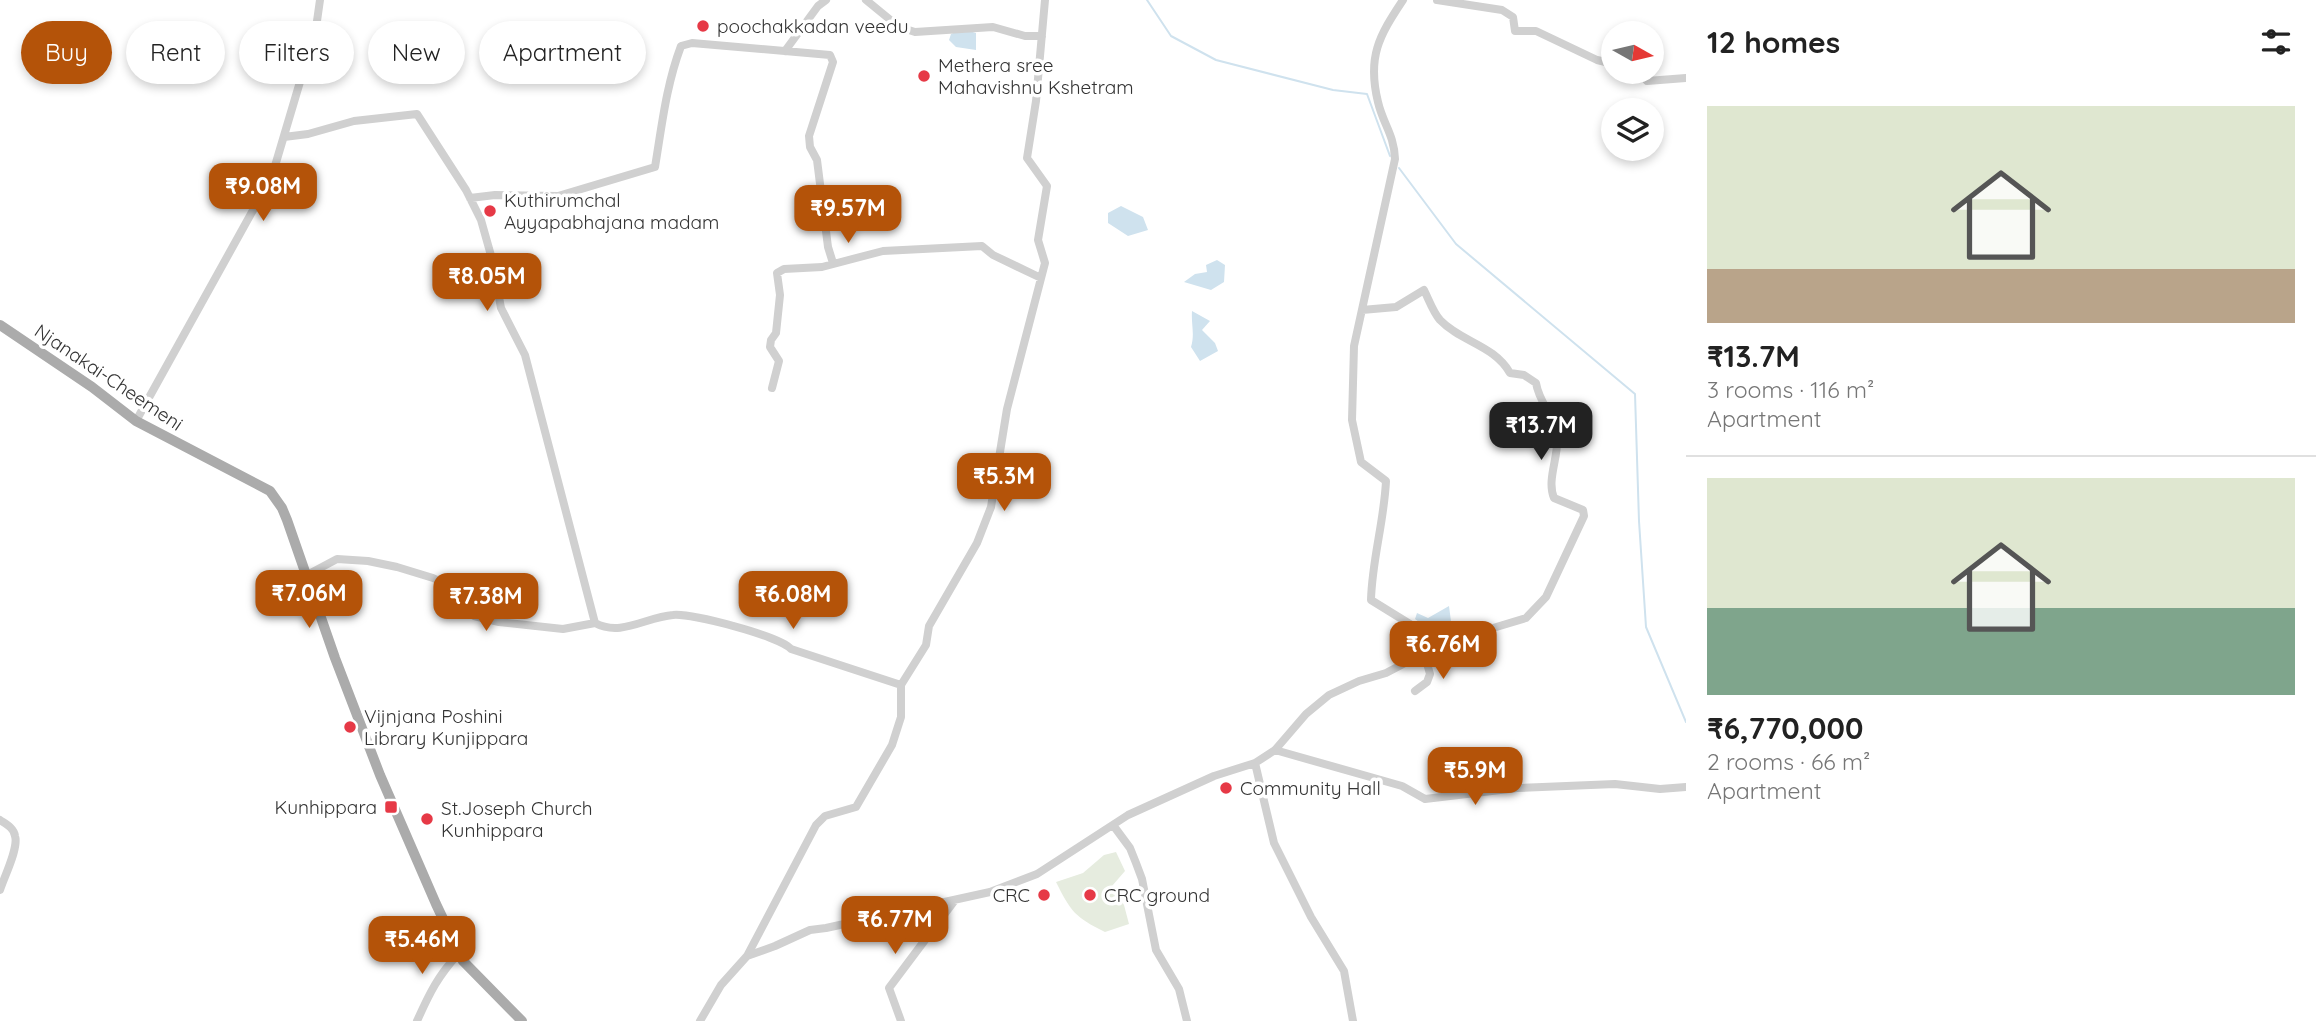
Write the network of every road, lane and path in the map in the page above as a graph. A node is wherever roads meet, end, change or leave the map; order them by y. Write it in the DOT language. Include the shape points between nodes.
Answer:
graph roads {
  1 [pos="320,0"];
  2 [pos="826,0"];
  3 [pos="866,0"];
  4 [pos="1045,0"];
  5 [pos="1403,0"];
  6 [pos="1437,0"];
  7 [pos="1042,36"];
  8 [pos="785,51"];
  9 [pos="1601,61"];
  10 [pos="1686,78"];
  11 [pos="1664,80"];
  12 [pos="284,137"];
  13 [pos="470,198"];
  14 [pos="833,263"];
  15 [pos="1041,278"];
  16 [pos="1362,310"];
  17 [pos="0,325"];
  18 [pos="772,388"];
  19 [pos="136,421"];
  20 [pos="307,575"];
  21 [pos="595,623"];
  22 [pos="1426,649"];
  23 [pos="901,685"];
  24 [pos="1415,691"];
  25 [pos="1275,750"];
  26 [pos="1255,763"];
  27 [pos="1686,787"];
  28 [pos="0,820"];
  29 [pos="1113,825"];
  30 [pos="0,890"];
  31 [pos="955,900"];
  32 [pos="459,953"];
  33 [pos="747,956"];
  34 [pos="417,1021"];
  35 [pos="522,1021"];
  36 [pos="700,1021"];
  37 [pos="901,1021"];
  38 [pos="1187,1021"];
  39 [pos="1353,1021"];
  1 -- 12 [label="street" via="316,29"];
  2 -- 8 [label="street"];
  3 -- 7 [label="street" via="899,27 915,32 993,27"];
  4 -- 7 [label="street"];
  5 -- 16 [label="street" via="1374,50 1378,103 1395,143 1395,159"];
  6 -- 9 [label="street" via="1502,10 1513,17 1516,31 1536,31"];
  7 -- 15 [label="street" via="1027,158 1048,186 1038,240 1045,263"];
  8 -- 13 [label="street" via="681,46 662,114 655,167 558,196"];
  8 -- 14 [label="street" via="830,55 833,62 808,136 817,160"];
  10 -- 11 [label="street"];
  12 -- 13 [label="street" via="354,121 417,114"];
  12 -- 19 [label="street" via="272,176"];
  13 -- 21 [label="street" via="481,220 504,317 525,355"];
  14 -- 15 [label="street" via="883,251 982,246"];
  14 -- 18 [label="street" via="783,268 777,273 780,295 770,346 779,361"];
  15 -- 23 [label="street" via="1007,409 991,507 977,542 929,626 926,645"];
  16 -- 22 [label="street" via="1354,346 1352,419 1361,462 1387,481 1371,600 1426,634"];
  16 -- 22 [label="street" via="1396,307 1424,290 1440,320 1485,347 1510,373 1536,383 1557,434 1551,490 1555,498 1583,510 1546,597 1526,618 1478,637"];
  17 -- 19 [label="main road, Njanakai-Cheemeni"];
  19 -- 20 [label="main road, Njanakai-Cheemeni" via="270,491 282,508"];
  20 -- 21 [label="street" via="337,559 368,561 454,588 474,616 563,629"];
  20 -- 32 [label="main road, Njanakai-Cheemeni" via="380,775"];
  21 -- 23 [label="street" via="615,629 674,614 758,632 791,649"];
  22 -- 24 [label="street" via="1430,674"];
  22 -- 25 [label="street" via="1386,673 1329,695"];
  23 -- 33 [label="street" via="901,717 886,759 856,807 825,816 816,825"];
  25 -- 26 [label="street"];
  25 -- 27 [label="street" via="1402,786 1425,799 1517,788"];
  26 -- 29 [label="street" via="1180,791"];
  26 -- 39 [label="street" via="1274,843 1344,971"];
  28 -- 30 [label="street" via="16,836"];
  29 -- 31 [label="street" via="1037,874"];
  29 -- 38 [label="street" via="1136,863 1156,950 1179,989"];
  31 -- 33 [label="street" via="810,930"];
  31 -- 37 [label="street" via="889,988"];
  32 -- 34 [label="street" via="435,982"];
  32 -- 35 [label="main road, Njanakai-Cheemeni"];
  33 -- 36 [label="street" via="721,985"];
}
